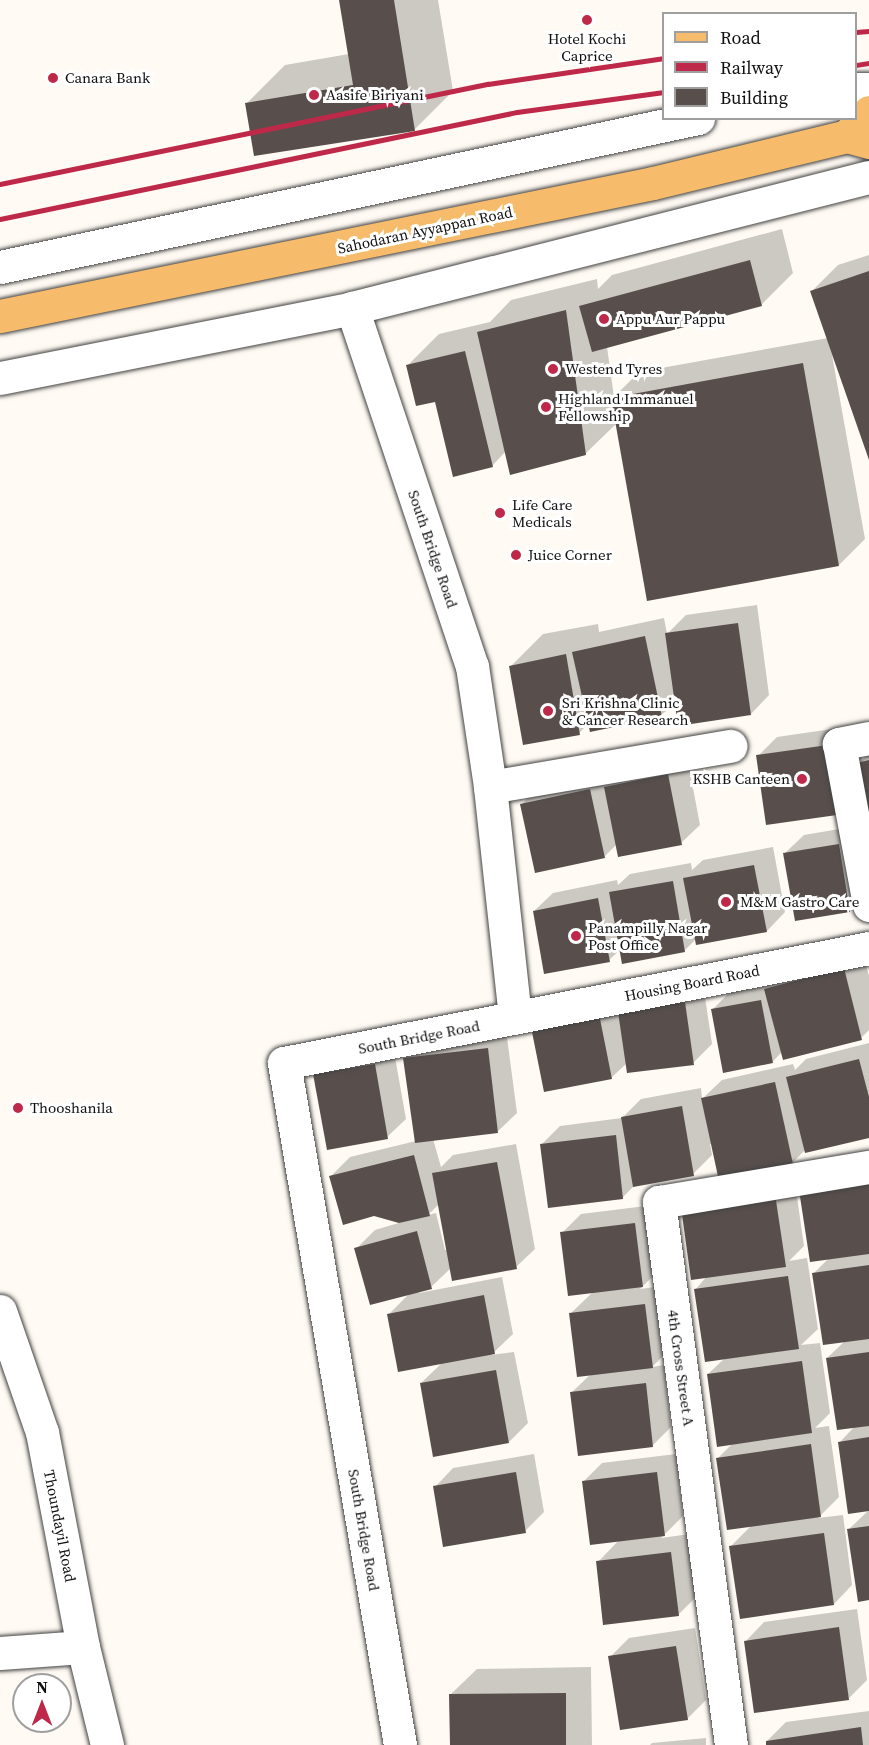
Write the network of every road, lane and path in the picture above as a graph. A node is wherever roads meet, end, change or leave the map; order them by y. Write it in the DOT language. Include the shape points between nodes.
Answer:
graph roads {
  1 [pos="869,112"];
  2 [pos="689,120"];
  3 [pos="858,139"];
  4 [pos="869,177"];
  5 [pos="0,267"];
  6 [pos="352,308"];
  7 [pos="0,316"];
  8 [pos="0,378"];
  9 [pos="869,738"];
  10 [pos="731,746"];
  11 [pos="490,788"];
  12 [pos="869,905"];
  13 [pos="869,948"];
  14 [pos="514,1018"];
  15 [pos="869,1167"];
  16 [pos="0,1311"];
  17 [pos="83,1647"];
  18 [pos="0,1653"];
  19 [pos="107,1745"];
  20 [pos="400,1745"];
  21 [pos="731,1745"];
  1 -- 3 [label="main road, Sahodaran Ayyappan Road"];
  2 -- 5 [label="street"];
  3 -- 7 [label="main road, Sahodaran Ayyappan Road"];
  4 -- 6 [label="street"];
  6 -- 8 [label="street"];
  6 -- 11 [label="street, South Bridge Road" via="472,666"];
  9 -- 12 [label="street" via="839,744"];
  10 -- 11 [label="street"];
  11 -- 14 [label="street, South Bridge Road"];
  13 -- 14 [label="street, Housing Board Road"];
  14 -- 20 [label="street, South Bridge Road" via="284,1063"];
  15 -- 21 [label="street, 4th Cross Street A" via="660,1202"];
  16 -- 17 [label="street, Thoundayil Road" via="42,1432"];
  17 -- 18 [label="street"];
  17 -- 19 [label="street, Thoundayil Road"];
}
